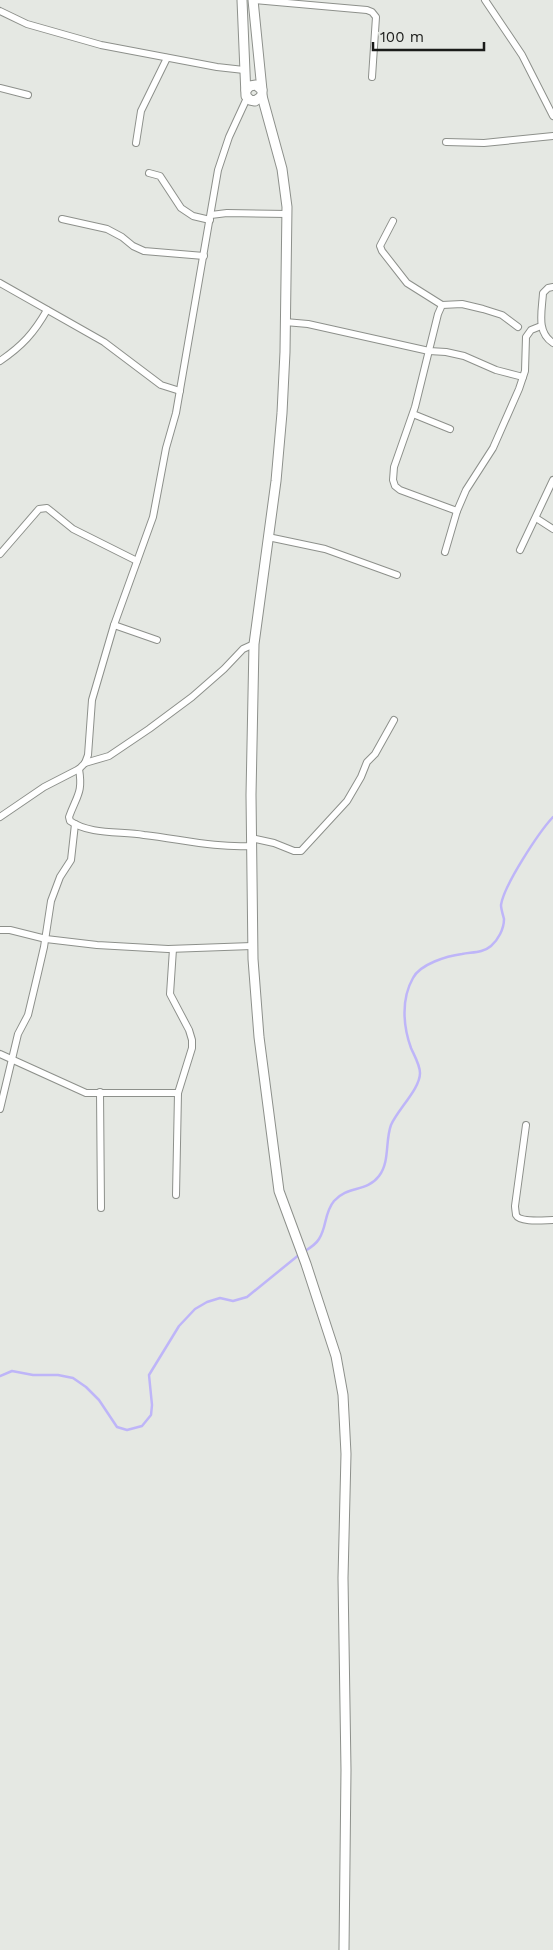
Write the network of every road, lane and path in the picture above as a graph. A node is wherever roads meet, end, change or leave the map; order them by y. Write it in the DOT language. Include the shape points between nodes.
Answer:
graph roads {
  1 [pos="242,0"];
  2 [pos="253,0"];
  3 [pos="484,0"];
  4 [pos="0,11"];
  5 [pos="167,58"];
  6 [pos="244,70"];
  7 [pos="372,77"];
  8 [pos="0,88"];
  9 [pos="262,93"];
  10 [pos="247,94"];
  11 [pos="28,95"];
  12 [pos="553,116"];
  13 [pos="553,136"];
  14 [pos="446,142"];
  15 [pos="136,143"];
  16 [pos="149,173"];
  17 [pos="287,214"];
  18 [pos="211,218"];
  19 [pos="62,220"];
  20 [pos="393,221"];
  21 [pos="204,256"];
  22 [pos="0,283"];
  23 [pos="553,287"];
  24 [pos="442,305"];
  25 [pos="47,310"];
  26 [pos="285,322"];
  27 [pos="540,326"];
  28 [pos="518,327"];
  29 [pos="553,343"];
  30 [pos="429,351"];
  31 [pos="0,361"];
  32 [pos="523,377"];
  33 [pos="180,391"];
  34 [pos="413,414"];
  35 [pos="450,429"];
  36 [pos="553,480"];
  37 [pos="457,511"];
  38 [pos="536,518"];
  39 [pos="553,529"];
  40 [pos="268,537"];
  41 [pos="520,550"];
  42 [pos="445,552"];
  43 [pos="0,554"];
  44 [pos="137,561"];
  45 [pos="397,575"];
  46 [pos="114,625"];
  47 [pos="157,640"];
  48 [pos="254,644"];
  49 [pos="394,720"];
  50 [pos="85,763"];
  51 [pos="79,769"];
  52 [pos="0,817"];
  53 [pos="74,824"];
  54 [pos="251,842"];
  55 [pos="0,930"];
  56 [pos="46,939"];
  57 [pos="252,946"];
  58 [pos="173,949"];
  59 [pos="0,1054"];
  60 [pos="12,1058"];
  61 [pos="100,1092"];
  62 [pos="178,1092"];
  63 [pos="0,1109"];
  64 [pos="526,1125"];
  65 [pos="176,1195"];
  66 [pos="101,1208"];
  67 [pos="553,1220"];
  68 [pos="344,1950"];
  1 -- 6 [label="main road"];
  2 -- 7 [label="street" via="372,12 376,18"];
  2 -- 9 [label="main road"];
  3 -- 12 [label="street" via="522,55"];
  4 -- 5 [label="street" via="27,24 100,45"];
  5 -- 6 [label="street"];
  5 -- 15 [label="street" via="141,111"];
  6 -- 10 [label="main road"];
  8 -- 11 [label="street"];
  9 -- 10 [label="main road" via="255,102"];
  9 -- 10 [label="main road" via="256,85 250,86"];
  9 -- 17 [label="main road" via="282,169"];
  10 -- 18 [label="street" via="218,170"];
  13 -- 14 [label="street" via="484,143"];
  16 -- 18 [label="street" via="160,176 181,208 193,216"];
  17 -- 18 [label="street" via="227,213"];
  17 -- 26 [label="main road"];
  18 -- 21 [label="street"];
  19 -- 21 [label="street" via="107,229 144,251"];
  20 -- 24 [label="street" via="380,246 382,251 407,283"];
  21 -- 33 [label="street"];
  22 -- 25 [label="street"];
  23 -- 27 [label="street" via="543,293"];
  24 -- 28 [label="street" via="462,304 483,309 502,315"];
  24 -- 30 [label="street"];
  25 -- 31 [label="street" via="36,330"];
  25 -- 33 [label="street" via="104,342 161,385"];
  26 -- 30 [label="street"];
  26 -- 40 [label="main road" via="282,413"];
  27 -- 29 [label="street"];
  27 -- 32 [label="street" via="526,337"];
  30 -- 32 [label="street" via="464,356"];
  30 -- 34 [label="street"];
  32 -- 37 [label="street" via="492,448"];
  33 -- 44 [label="street" via="153,517"];
  34 -- 35 [label="street"];
  34 -- 37 [label="street" via="394,467 395,486"];
  36 -- 38 [label="street"];
  37 -- 42 [label="street"];
  38 -- 39 [label="street"];
  38 -- 41 [label="street"];
  40 -- 45 [label="street" via="325,549"];
  40 -- 48 [label="main road"];
  43 -- 44 [label="street" via="39,509 47,508 73,529"];
  44 -- 46 [label="street"];
  46 -- 47 [label="street"];
  46 -- 50 [label="street" via="92,700 90,745"];
  48 -- 50 [label="street" via="243,649 199,691 149,729 109,756"];
  48 -- 54 [label="main road"];
  49 -- 54 [label="street" via="375,754 366,762 347,801 301,851 274,843"];
  50 -- 51 [label="street"];
  51 -- 52 [label="street" via="44,786"];
  51 -- 53 [label="street" via="80,793 69,817"];
  53 -- 54 [label="street" via="232,847"];
  53 -- 56 [label="street" via="71,860 51,901"];
  54 -- 57 [label="main road"];
  55 -- 56 [label="street"];
  56 -- 58 [label="street"];
  56 -- 60 [label="street" via="28,1015 18,1034"];
  57 -- 58 [label="street"];
  57 -- 68 [label="main road" via="256,1011 279,1191 336,1356 343,1395 346,1454"];
  58 -- 62 [label="street" via="170,994 192,1040"];
  59 -- 60 [label="street"];
  60 -- 61 [label="street" via="74,1089 86,1093"];
  60 -- 63 [label="street"];
  61 -- 62 [label="street"];
  61 -- 66 [label="street"];
  62 -- 65 [label="street"];
  64 -- 67 [label="street" via="516,1214 526,1220"];
}
